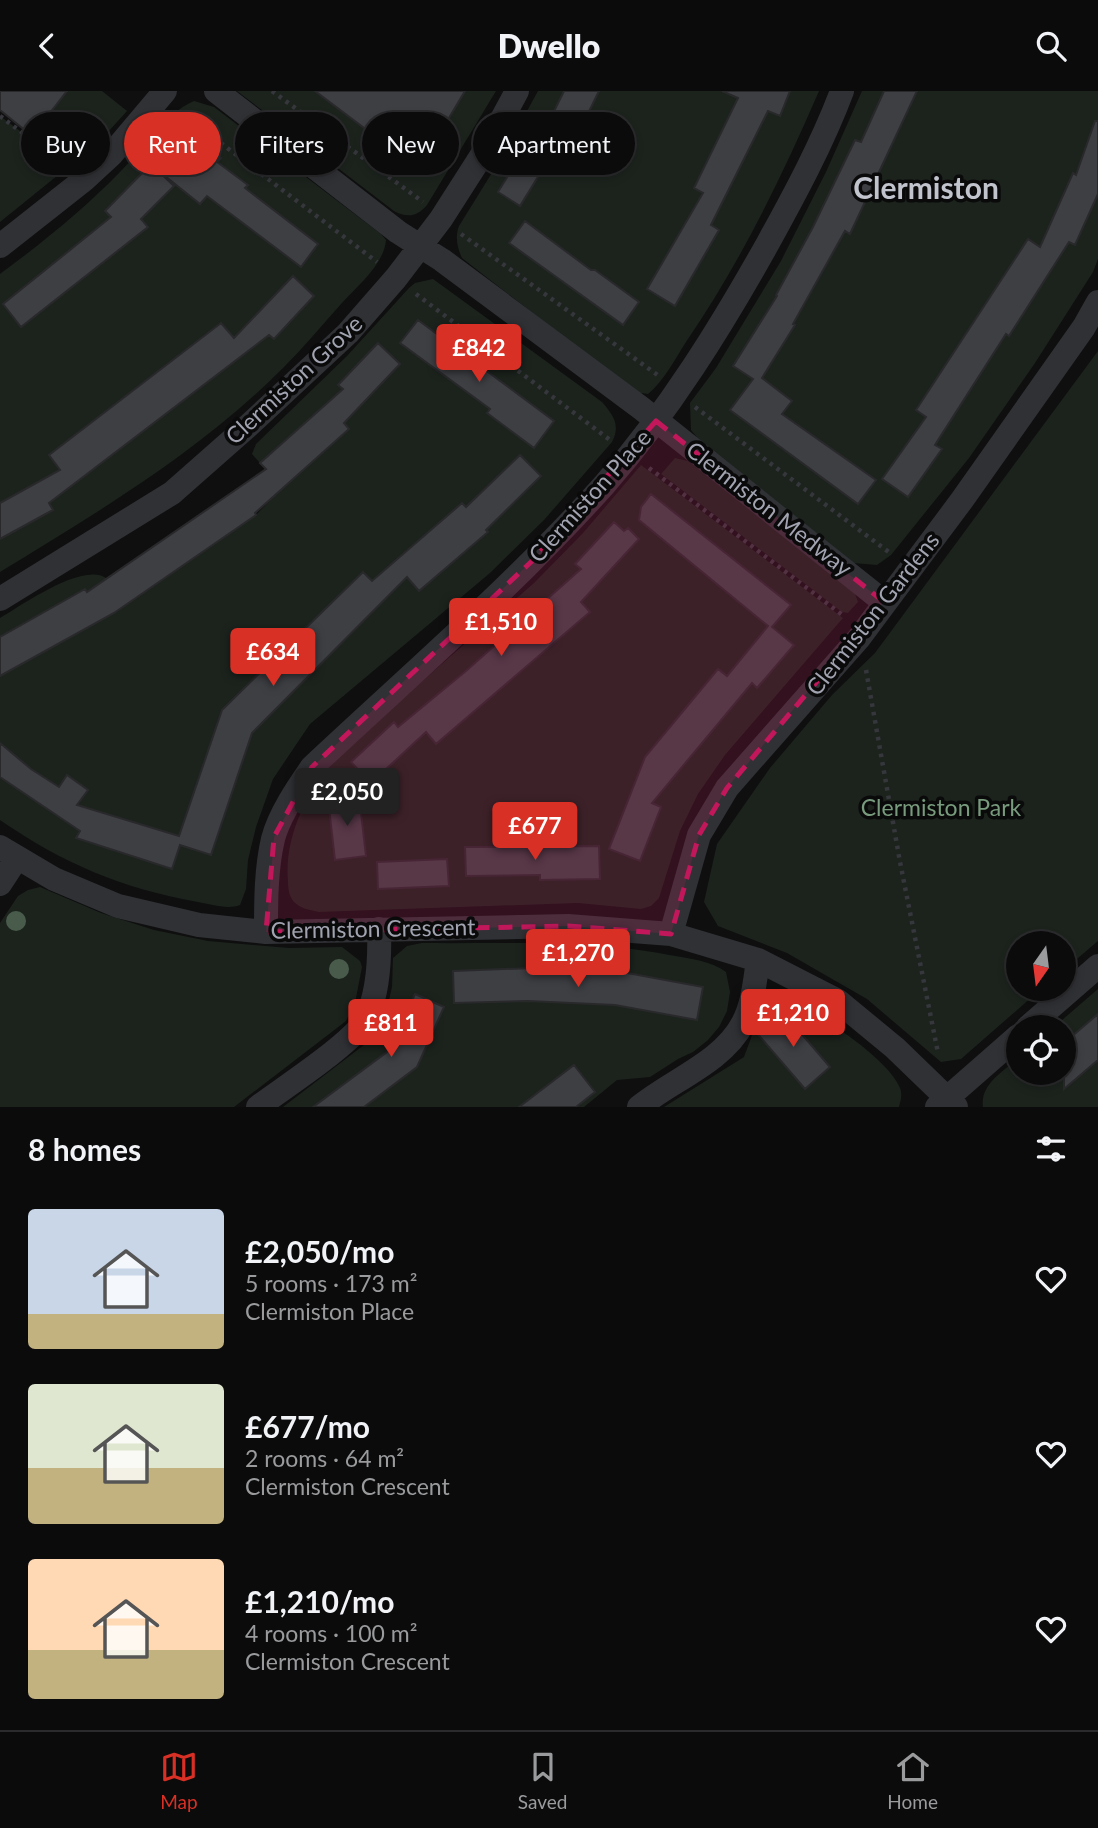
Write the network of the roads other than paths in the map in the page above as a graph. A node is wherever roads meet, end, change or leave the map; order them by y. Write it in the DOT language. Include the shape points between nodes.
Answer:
graph roads {
  1 [pos="216,91"];
  2 [pos="517,91"];
  3 [pos="842,91"];
  4 [pos="161,95"];
  5 [pos="0,246"];
  6 [pos="418,246"];
  7 [pos="1098,302"];
  8 [pos="656,421"];
  9 [pos="0,599"];
  10 [pos="884,602"];
  11 [pos="8,853"];
  12 [pos="0,884"];
  13 [pos="379,929"];
  14 [pos="265,932"];
  15 [pos="671,934"];
  16 [pos="758,960"];
  17 [pos="1098,966"];
  18 [pos="1042,1015"];
  19 [pos="1006,1047"];
  20 [pos="947,1104"];
  21 [pos="258,1107"];
  22 [pos="639,1107"];
  1 -- 6 [label="street, Clermiston Medway"];
  2 -- 6 [label="street, Clermiston Grove" via="486,147"];
  3 -- 8 [label="street, Clermiston Place" via="800,185 739,295"];
  4 -- 5 [label="street" via="111,155"];
  6 -- 8 [label="street, Clermiston Medway"];
  6 -- 9 [label="street, Clermiston Grove" via="348,333 172,493"];
  7 -- 10 [label="street, Clermiston Gardens" via="962,500"];
  8 -- 10 [label="street, Clermiston Medway"];
  8 -- 14 [label="street, Clermiston Place" via="531,562 312,767 274,837"];
  10 -- 15 [label="street, Clermiston Gardens" via="859,638 727,788 699,835"];
  11 -- 12 [label="street"];
  11 -- 14 [label="street, Clermiston Crescent" via="118,906 199,925"];
  13 -- 14 [label="street, Clermiston Crescent"];
  13 -- 15 [label="street, Clermiston Crescent" via="568,926"];
  13 -- 21 [label="street" via="378,973 366,1019 354,1035"];
  15 -- 16 [label="street, Clermiston Crescent"];
  16 -- 20 [label="street, Clermiston Crescent" via="838,1001 895,1048"];
  16 -- 22 [label="street" via="743,1023 716,1057"];
  17 -- 18 [label="street"];
  19 -- 20 [label="street"];
}
